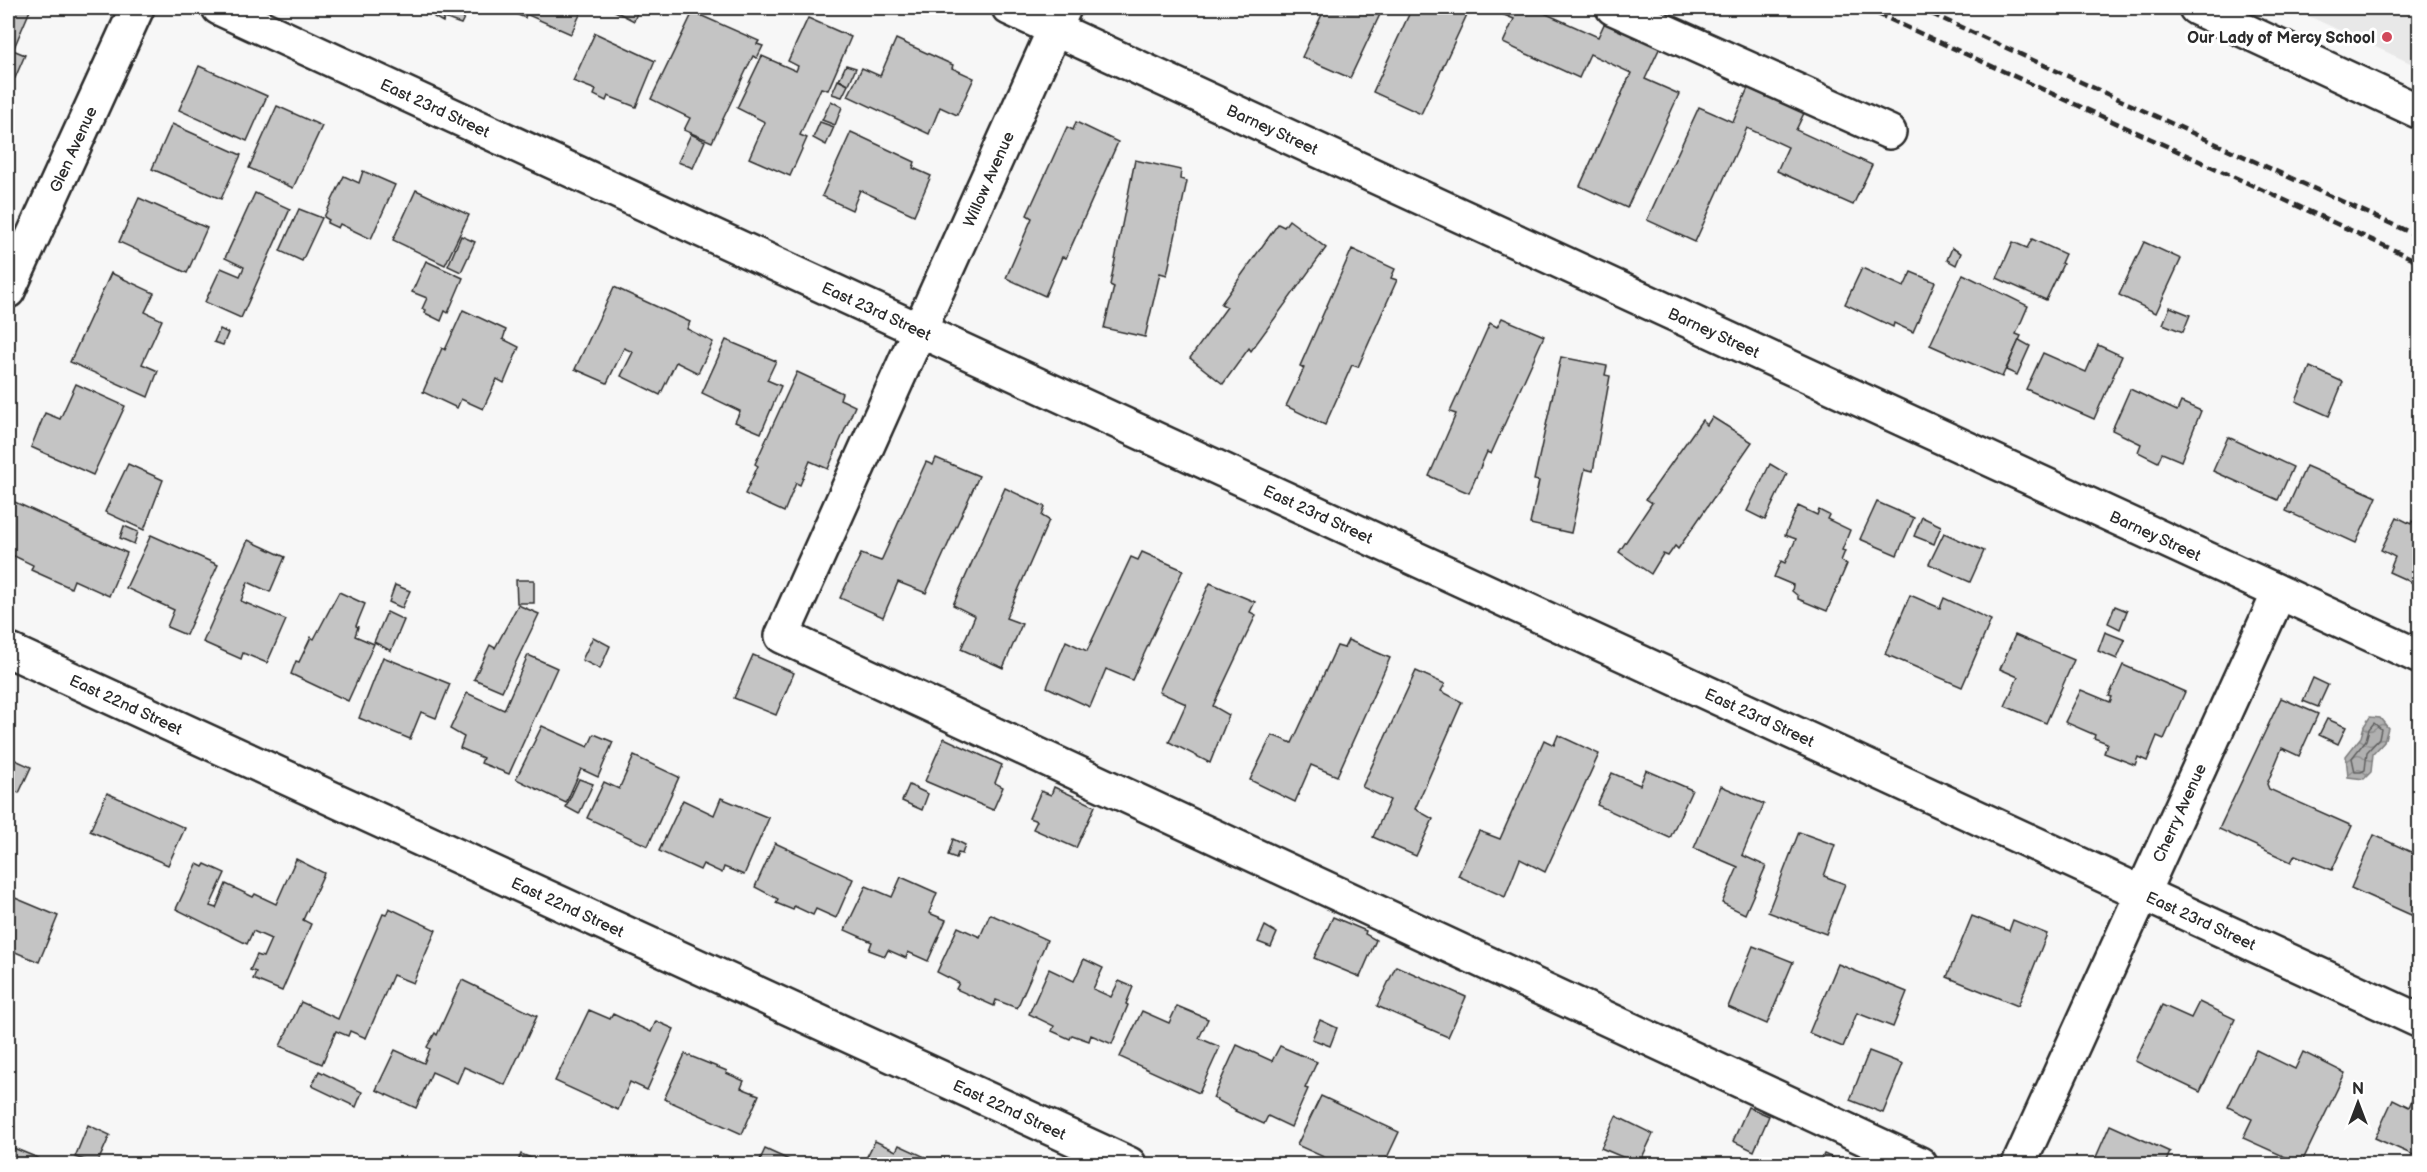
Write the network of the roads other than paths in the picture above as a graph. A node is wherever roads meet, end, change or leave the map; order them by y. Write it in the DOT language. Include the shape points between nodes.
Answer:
graph roads {
  1 [pos="137,8"];
  2 [pos="219,8"];
  3 [pos="1009,8"];
  4 [pos="1613,8"];
  5 [pos="2196,8"];
  6 [pos="1060,18"];
  7 [pos="2420,112"];
  8 [pos="1889,132"];
  9 [pos="8,288"];
  10 [pos="920,329"];
  11 [pos="2278,593"];
  12 [pos="8,650"];
  13 [pos="2420,657"];
  14 [pos="2142,894"];
  15 [pos="2420,1021"];
  16 [pos="1129,1164"];
  17 [pos="1920,1164"];
  18 [pos="2019,1164"];
  1 -- 9 [label="street, Glen Avenue"];
  2 -- 10 [label="street, East 23rd Street"];
  3 -- 6 [label="street, Barney Street"];
  4 -- 8 [label="street"];
  5 -- 7 [label="street"];
  6 -- 10 [label="street, Willow Avenue"];
  6 -- 11 [label="street, Barney Street"];
  10 -- 14 [label="street, East 23rd Street"];
  10 -- 17 [label="street, Willow Avenue" via="782,636"];
  11 -- 13 [label="street, Barney Street"];
  11 -- 14 [label="street, Cherry Avenue"];
  12 -- 16 [label="street, East 22nd Street"];
  14 -- 15 [label="street, East 23rd Street"];
  14 -- 18 [label="street, Cherry Avenue"];
}
